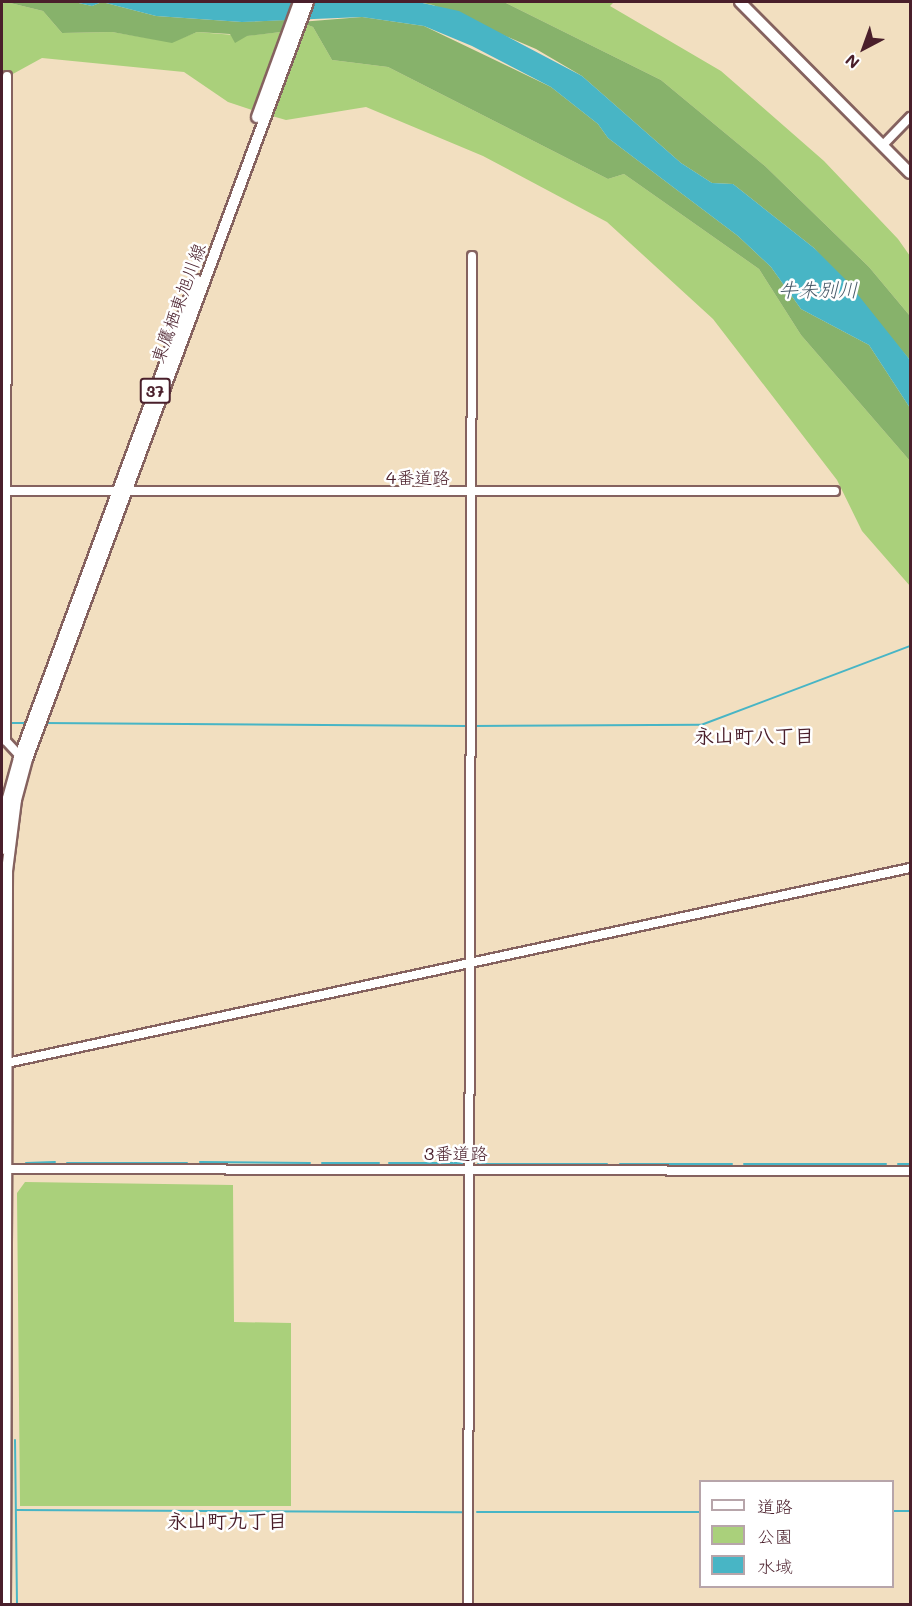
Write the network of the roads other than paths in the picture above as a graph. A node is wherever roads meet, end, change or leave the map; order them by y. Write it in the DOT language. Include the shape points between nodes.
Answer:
graph roads {
  1 [pos="299,2"];
  2 [pos="308,2"];
  3 [pos="740,2"];
  4 [pos="280,67"];
  5 [pos="7,76"];
  6 [pos="910,117"];
  7 [pos="883,145"];
  8 [pos="910,173"];
  9 [pos="472,256"];
  10 [pos="4,491"];
  11 [pos="835,491"];
  12 [pos="121,492"];
  13 [pos="472,494"];
  14 [pos="23,759"];
  15 [pos="2,849"];
  16 [pos="910,868"];
  17 [pos="469,964"];
  18 [pos="4,1064"];
  19 [pos="4,1169"];
  20 [pos="469,1170"];
  21 [pos="910,1171"];
  22 [pos="5,1605"];
  23 [pos="468,1605"];
  1 -- 4 [label="main road, 東鷹栖東旭川線 / 37"];
  2 -- 4 [label="main road, 東鷹栖東旭川線 / 37"];
  3 -- 7 [label="main road"];
  4 -- 12 [label="main road, 東鷹栖東旭川線 / 37"];
  5 -- 10 [label="street"];
  6 -- 7 [label="street"];
  7 -- 8 [label="main road"];
  9 -- 13 [label="street"];
  10 -- 12 [label="street, 4番道路"];
  10 -- 14 [label="street" via="6,741"];
  11 -- 13 [label="street, 4番道路"];
  12 -- 13 [label="street, 4番道路"];
  12 -- 14 [label="main road, 東鷹栖東旭川線 / 37"];
  13 -- 17 [label="street"];
  14 -- 15 [label="main road, 37" via="8,798"];
  14 -- 18 [label="main road, 37" via="7,871"];
  16 -- 17 [label="street"];
  17 -- 18 [label="street"];
  17 -- 20 [label="street"];
  18 -- 19 [label="main road, 37"];
  19 -- 20 [label="street, 3番道路"];
  19 -- 22 [label="main road, 37"];
  20 -- 21 [label="street, 3番道路"];
  20 -- 23 [label="street"];
}
